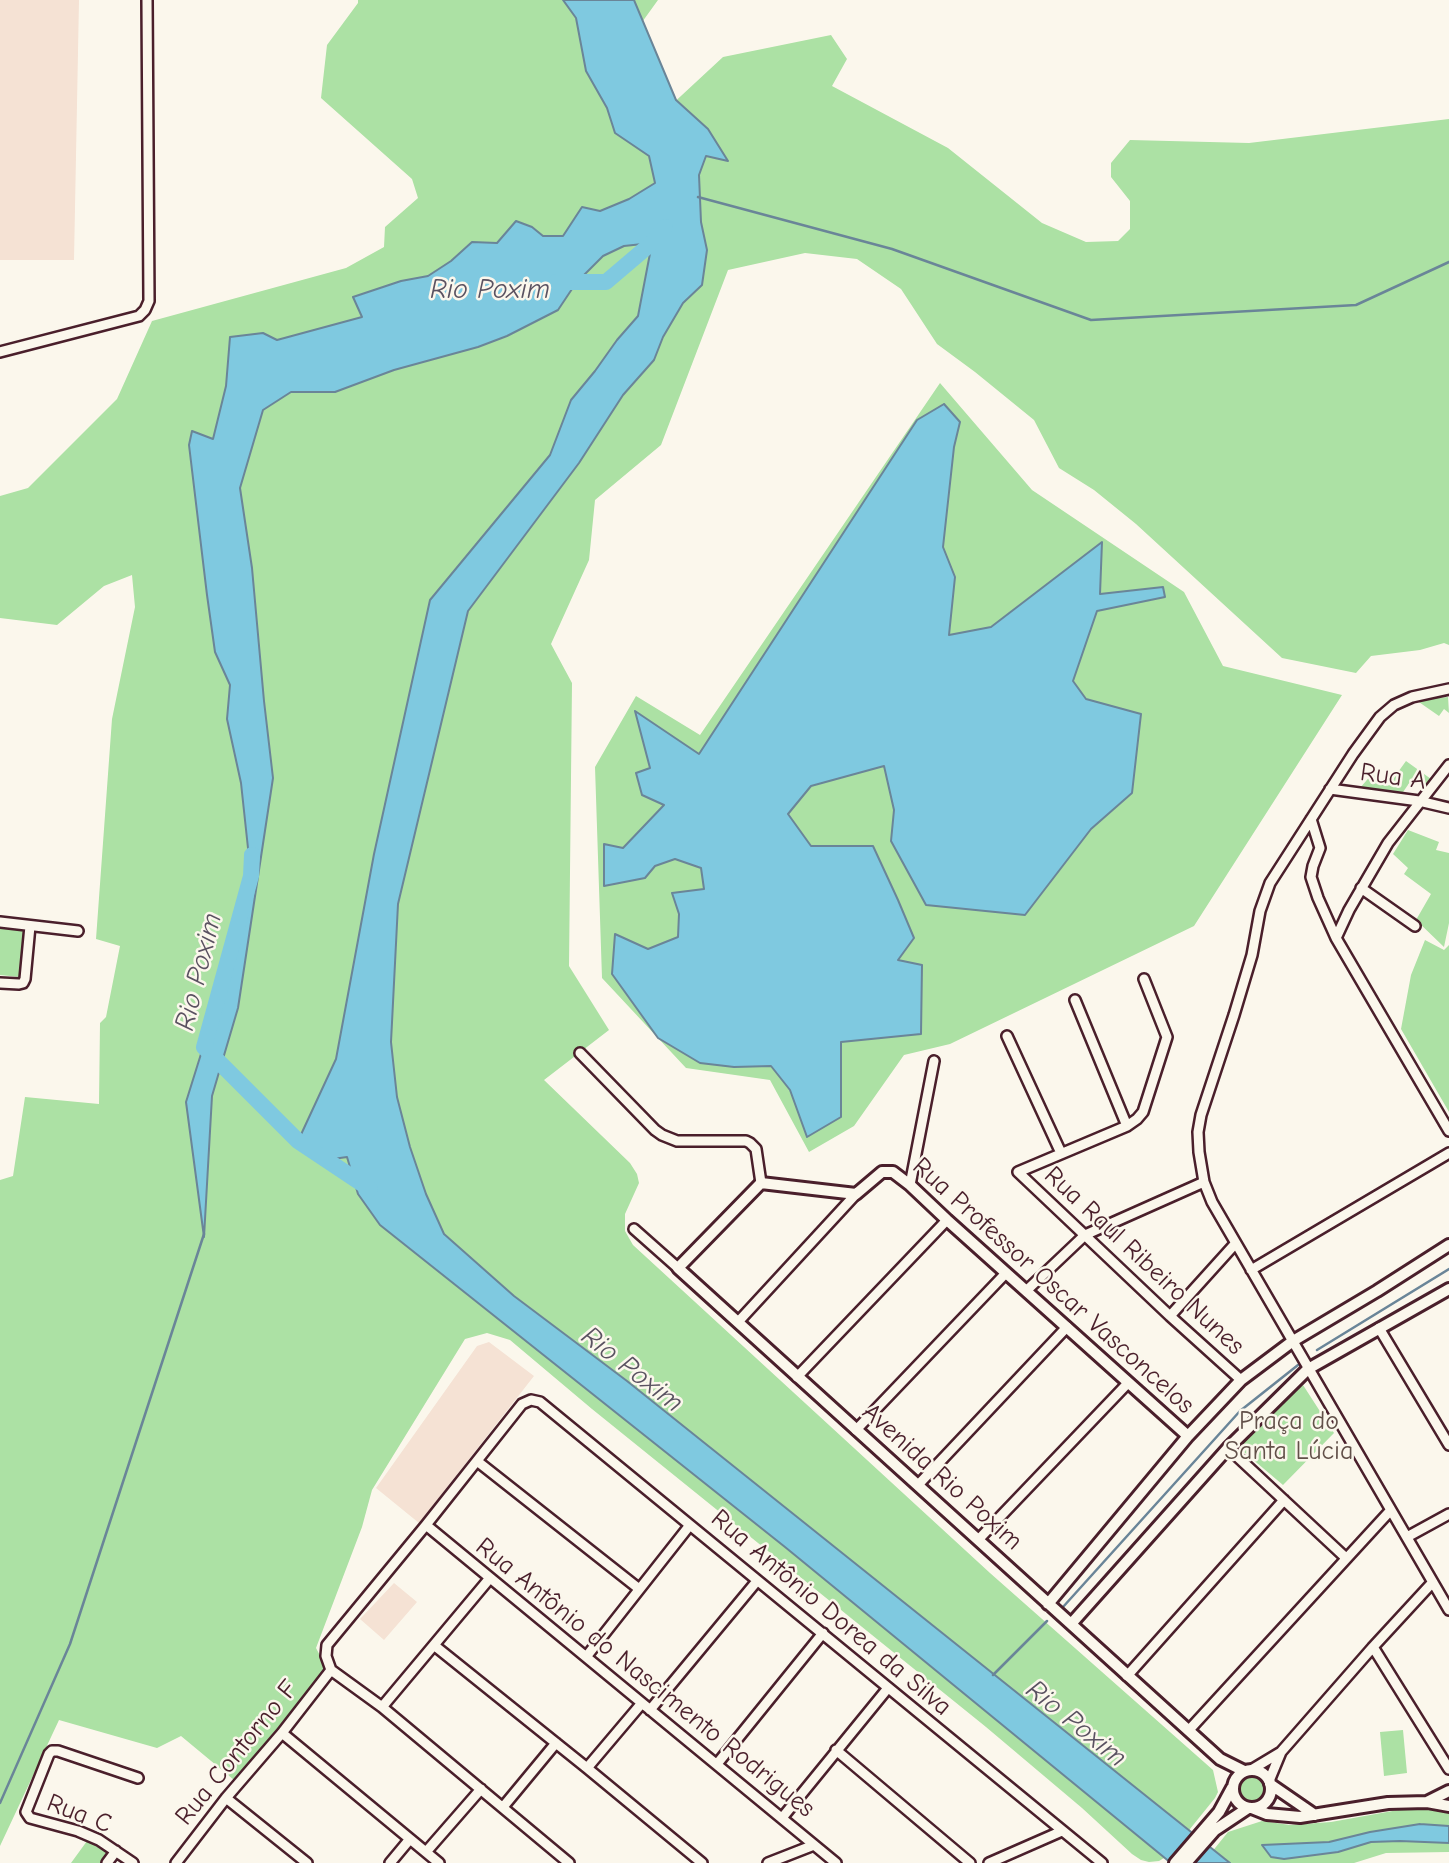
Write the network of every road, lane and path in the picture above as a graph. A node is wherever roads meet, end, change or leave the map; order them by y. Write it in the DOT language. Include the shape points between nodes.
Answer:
graph roads {
  1 [pos="147,0"];
  2 [pos="0,352"];
  3 [pos="1449,690"];
  4 [pos="1449,765"];
  5 [pos="1330,789"];
  6 [pos="1419,801"];
  7 [pos="1449,808"];
  8 [pos="1311,819"];
  9 [pos="1361,888"];
  10 [pos="0,922"];
  11 [pos="30,926"];
  12 [pos="1415,926"];
  13 [pos="78,931"];
  14 [pos="1336,938"];
  15 [pos="1144,979"];
  16 [pos="0,983"];
  17 [pos="1074,1000"];
  18 [pos="1007,1036"];
  19 [pos="580,1053"];
  20 [pos="934,1061"];
  21 [pos="1127,1126"];
  22 [pos="1449,1131"];
  23 [pos="1061,1153"];
  24 [pos="1449,1153"];
  25 [pos="1204,1181"];
  26 [pos="761,1183"];
  27 [pos="910,1185"];
  28 [pos="856,1194"];
  29 [pos="947,1220"];
  30 [pos="634,1229"];
  31 [pos="1085,1235"];
  32 [pos="1235,1244"];
  33 [pos="1449,1245"];
  34 [pos="678,1268"];
  35 [pos="1251,1270"];
  36 [pos="1006,1273"];
  37 [pos="1449,1289"];
  38 [pos="1026,1291"];
  39 [pos="1170,1316"];
  40 [pos="738,1322"];
  41 [pos="1067,1327"];
  42 [pos="1379,1328"];
  43 [pos="1293,1341"];
  44 [pos="1308,1369"];
  45 [pos="797,1377"];
  46 [pos="1241,1380"];
  47 [pos="1128,1383"];
  48 [pos="856,1430"];
  49 [pos="1188,1436"];
  50 [pos="1449,1444"];
  51 [pos="1228,1448"];
  52 [pos="477,1461"];
  53 [pos="918,1486"];
  54 [pos="1284,1500"];
  55 [pos="1390,1511"];
  56 [pos="1449,1514"];
  57 [pos="426,1525"];
  58 [pos="690,1525"];
  59 [pos="1407,1537"];
  60 [pos="978,1540"];
  61 [pos="1346,1558"];
  62 [pos="490,1578"];
  63 [pos="757,1581"];
  64 [pos="1432,1583"];
  65 [pos="638,1588"];
  66 [pos="1048,1604"];
  67 [pos="1449,1611"];
  68 [pos="1071,1624"];
  69 [pos="823,1633"];
  70 [pos="435,1646"];
  71 [pos="1373,1647"];
  72 [pos="586,1657"];
  73 [pos="331,1670"];
  74 [pos="1127,1676"];
  75 [pos="888,1688"];
  76 [pos="642,1703"];
  77 [pos="382,1707"];
  78 [pos="650,1710"];
  79 [pos="1189,1730"];
  80 [pos="282,1733"];
  81 [pos="555,1743"];
  82 [pos="836,1750"];
  83 [pos="1281,1752"];
  84 [pos="1220,1759"];
  85 [pos="716,1765"];
  86 [pos="587,1768"];
  87 [pos="1449,1769"];
  88 [pos="1248,1771"];
  89 [pos="138,1779"];
  90 [pos="1270,1782"];
  91 [pos="1233,1787"];
  92 [pos="481,1789"];
  93 [pos="1449,1791"];
  94 [pos="226,1798"];
  95 [pos="1427,1802"];
  96 [pos="1449,1806"];
  97 [pos="503,1807"];
  98 [pos="1250,1808"];
  99 [pos="1315,1815"];
  100 [pos="782,1818"];
  101 [pos="1212,1827"];
  102 [pos="1062,1831"];
  103 [pos="410,1839"];
  104 [pos="814,1844"];
  105 [pos="116,1851"];
  106 [pos="426,1852"];
  107 [pos="107,1863"];
  108 [pos="133,1863"];
  109 [pos="176,1863"];
  110 [pos="307,1863"];
  111 [pos="390,1863"];
  112 [pos="439,1863"];
  113 [pos="569,1863"];
  114 [pos="702,1863"];
  115 [pos="768,1863"];
  116 [pos="836,1863"];
  117 [pos="970,1863"];
  118 [pos="989,1863"];
  119 [pos="1102,1863"];
  120 [pos="1175,1863"];
  121 [pos="1186,1863"];
  1 -- 2 [label="street" via="149,301 139,316"];
  3 -- 5 [label="street" via="1394,705 1380,717"];
  4 -- 6 [label="street"];
  5 -- 6 [label="street, Rua A"];
  5 -- 8 [label="street"];
  6 -- 7 [label="street, Rua A"];
  6 -- 9 [label="street"];
  8 -- 14 [label="street" via="1320,848 1311,877"];
  8 -- 25 [label="street" via="1270,883 1260,911 1252,955 1201,1115 1198,1132"];
  9 -- 12 [label="street"];
  9 -- 14 [label="street"];
  10 -- 11 [label="street"];
  11 -- 13 [label="street"];
  11 -- 16 [label="street" via="23,983"];
  14 -- 22 [label="street"];
  15 -- 21 [label="street" via="1167,1037 1147,1102"];
  17 -- 21 [label="street"];
  18 -- 23 [label="street"];
  19 -- 26 [label="street" via="662,1135 677,1141 750,1143 756,1149"];
  20 -- 27 [label="street"];
  21 -- 23 [label="street"];
  23 -- 31 [label="street, Rua Raul Ribeiro Nunes" via="1018,1172"];
  24 -- 35 [label="street"];
  25 -- 31 [label="street"];
  25 -- 32 [label="street"];
  26 -- 28 [label="street"];
  26 -- 34 [label="street"];
  27 -- 28 [label="street, Rua Professor Oscar Vasconcelos" via="887,1171"];
  27 -- 29 [label="street, Rua Professor Oscar Vasconcelos"];
  28 -- 40 [label="street"];
  29 -- 36 [label="street, Rua Professor Oscar Vasconcelos"];
  29 -- 45 [label="street"];
  30 -- 34 [label="street, Avenida Rio Poxim"];
  31 -- 38 [label="street"];
  31 -- 39 [label="street, Rua Raul Ribeiro Nunes"];
  32 -- 35 [label="street"];
  32 -- 39 [label="street"];
  33 -- 43 [label="street"];
  34 -- 40 [label="street, Avenida Rio Poxim"];
  35 -- 43 [label="street"];
  36 -- 38 [label="street, Rua Professor Oscar Vasconcelos"];
  36 -- 48 [label="street"];
  37 -- 42 [label="street"];
  38 -- 41 [label="street, Rua Professor Oscar Vasconcelos"];
  39 -- 46 [label="street, Rua Raul Ribeiro Nunes"];
  40 -- 45 [label="street, Avenida Rio Poxim"];
  41 -- 47 [label="street, Rua Professor Oscar Vasconcelos"];
  41 -- 53 [label="street"];
  42 -- 44 [label="street"];
  42 -- 50 [label="street"];
  43 -- 44 [label="street"];
  43 -- 46 [label="street"];
  44 -- 51 [label="street"];
  44 -- 55 [label="street"];
  45 -- 48 [label="street, Avenida Rio Poxim"];
  46 -- 49 [label="street"];
  47 -- 49 [label="street, Rua Professor Oscar Vasconcelos"];
  47 -- 60 [label="street"];
  48 -- 53 [label="street, Avenida Rio Poxim"];
  49 -- 66 [label="street"];
  51 -- 54 [label="street"];
  51 -- 68 [label="street"];
  52 -- 57 [label="street"];
  52 -- 58 [label="street, Rua Antônio Dorea da Silva" via="522,1404 540,1402"];
  52 -- 65 [label="street"];
  53 -- 60 [label="street, Avenida Rio Poxim"];
  54 -- 61 [label="street"];
  54 -- 74 [label="street"];
  55 -- 59 [label="street"];
  55 -- 61 [label="street"];
  56 -- 59 [label="street"];
  57 -- 62 [label="street, Rua Antônio do Nascimento Rodrigues"];
  57 -- 73 [label="street" via="327,1645"];
  58 -- 63 [label="street, Rua Antônio Dorea da Silva"];
  58 -- 65 [label="street"];
  59 -- 64 [label="street"];
  60 -- 66 [label="street, Avenida Rio Poxim"];
  61 -- 79 [label="street"];
  62 -- 70 [label="street"];
  62 -- 72 [label="street, Rua Antônio do Nascimento Rodrigues"];
  63 -- 69 [label="street, Rua Antônio Dorea da Silva"];
  63 -- 78 [label="street"];
  64 -- 67 [label="street"];
  64 -- 71 [label="street"];
  65 -- 72 [label="street"];
  66 -- 68 [label="street, Avenida Rio Poxim"];
  68 -- 74 [label="street, Avenida Rio Poxim"];
  69 -- 75 [label="street, Rua Antônio Dorea da Silva"];
  69 -- 85 [label="street"];
  70 -- 77 [label="street"];
  70 -- 81 [label="street"];
  71 -- 83 [label="street"];
  71 -- 87 [label="street"];
  72 -- 76 [label="street, Rua Antônio do Nascimento Rodrigues"];
  73 -- 77 [label="street"];
  73 -- 80 [label="street, Rua Contorno F"];
  74 -- 79 [label="street, Avenida Rio Poxim"];
  75 -- 82 [label="street"];
  75 -- 102 [label="street, Rua Antônio Dorea da Silva"];
  76 -- 78 [label="street, Rua Antônio do Nascimento Rodrigues"];
  76 -- 86 [label="street"];
  77 -- 92 [label="street"];
  78 -- 85 [label="street, Rua Antônio do Nascimento Rodrigues"];
  79 -- 84 [label="street, Avenida Rio Poxim"];
  80 -- 94 [label="street, Rua Contorno F"];
  80 -- 103 [label="street"];
  81 -- 86 [label="street"];
  81 -- 97 [label="street"];
  82 -- 100 [label="street"];
  82 -- 117 [label="street"];
  83 -- 88 [label="street"];
  83 -- 90 [label="street"];
  84 -- 88 [label="street, Avenida Rio Poxim"];
  84 -- 91 [label="street, Avenida Rio Poxim"];
  85 -- 100 [label="street, Rua Antônio do Nascimento Rodrigues"];
  86 -- 114 [label="street"];
  88 -- 90 [label="street" via="1262,1773"];
  88 -- 91 [label="street" via="1239,1775"];
  89 -- 105 [label="street, Rua C" via="52,1751 27,1809 30,1818 89,1835"];
  90 -- 98 [label="street" via="1267,1800"];
  90 -- 99 [label="street"];
  91 -- 98 [label="street" via="1235,1799"];
  91 -- 101 [label="street"];
  92 -- 97 [label="street"];
  92 -- 106 [label="street"];
  93 -- 95 [label="street"];
  94 -- 109 [label="street, Rua Contorno F"];
  94 -- 110 [label="street"];
  95 -- 96 [label="street"];
  95 -- 99 [label="street"];
  97 -- 113 [label="street"];
  98 -- 99 [label="street" via="1284,1817"];
  98 -- 101 [label="street"];
  100 -- 104 [label="street, Rua Antônio do Nascimento Rodrigues"];
  101 -- 120 [label="street"];
  101 -- 121 [label="street"];
  102 -- 118 [label="street"];
  102 -- 119 [label="street, Rua Antônio Dorea da Silva"];
  103 -- 106 [label="street"];
  103 -- 111 [label="street"];
  104 -- 115 [label="street"];
  104 -- 116 [label="street, Rua Antônio do Nascimento Rodrigues"];
  105 -- 107 [label="street"];
  105 -- 108 [label="street, Rua C"];
  106 -- 112 [label="street"];
}
